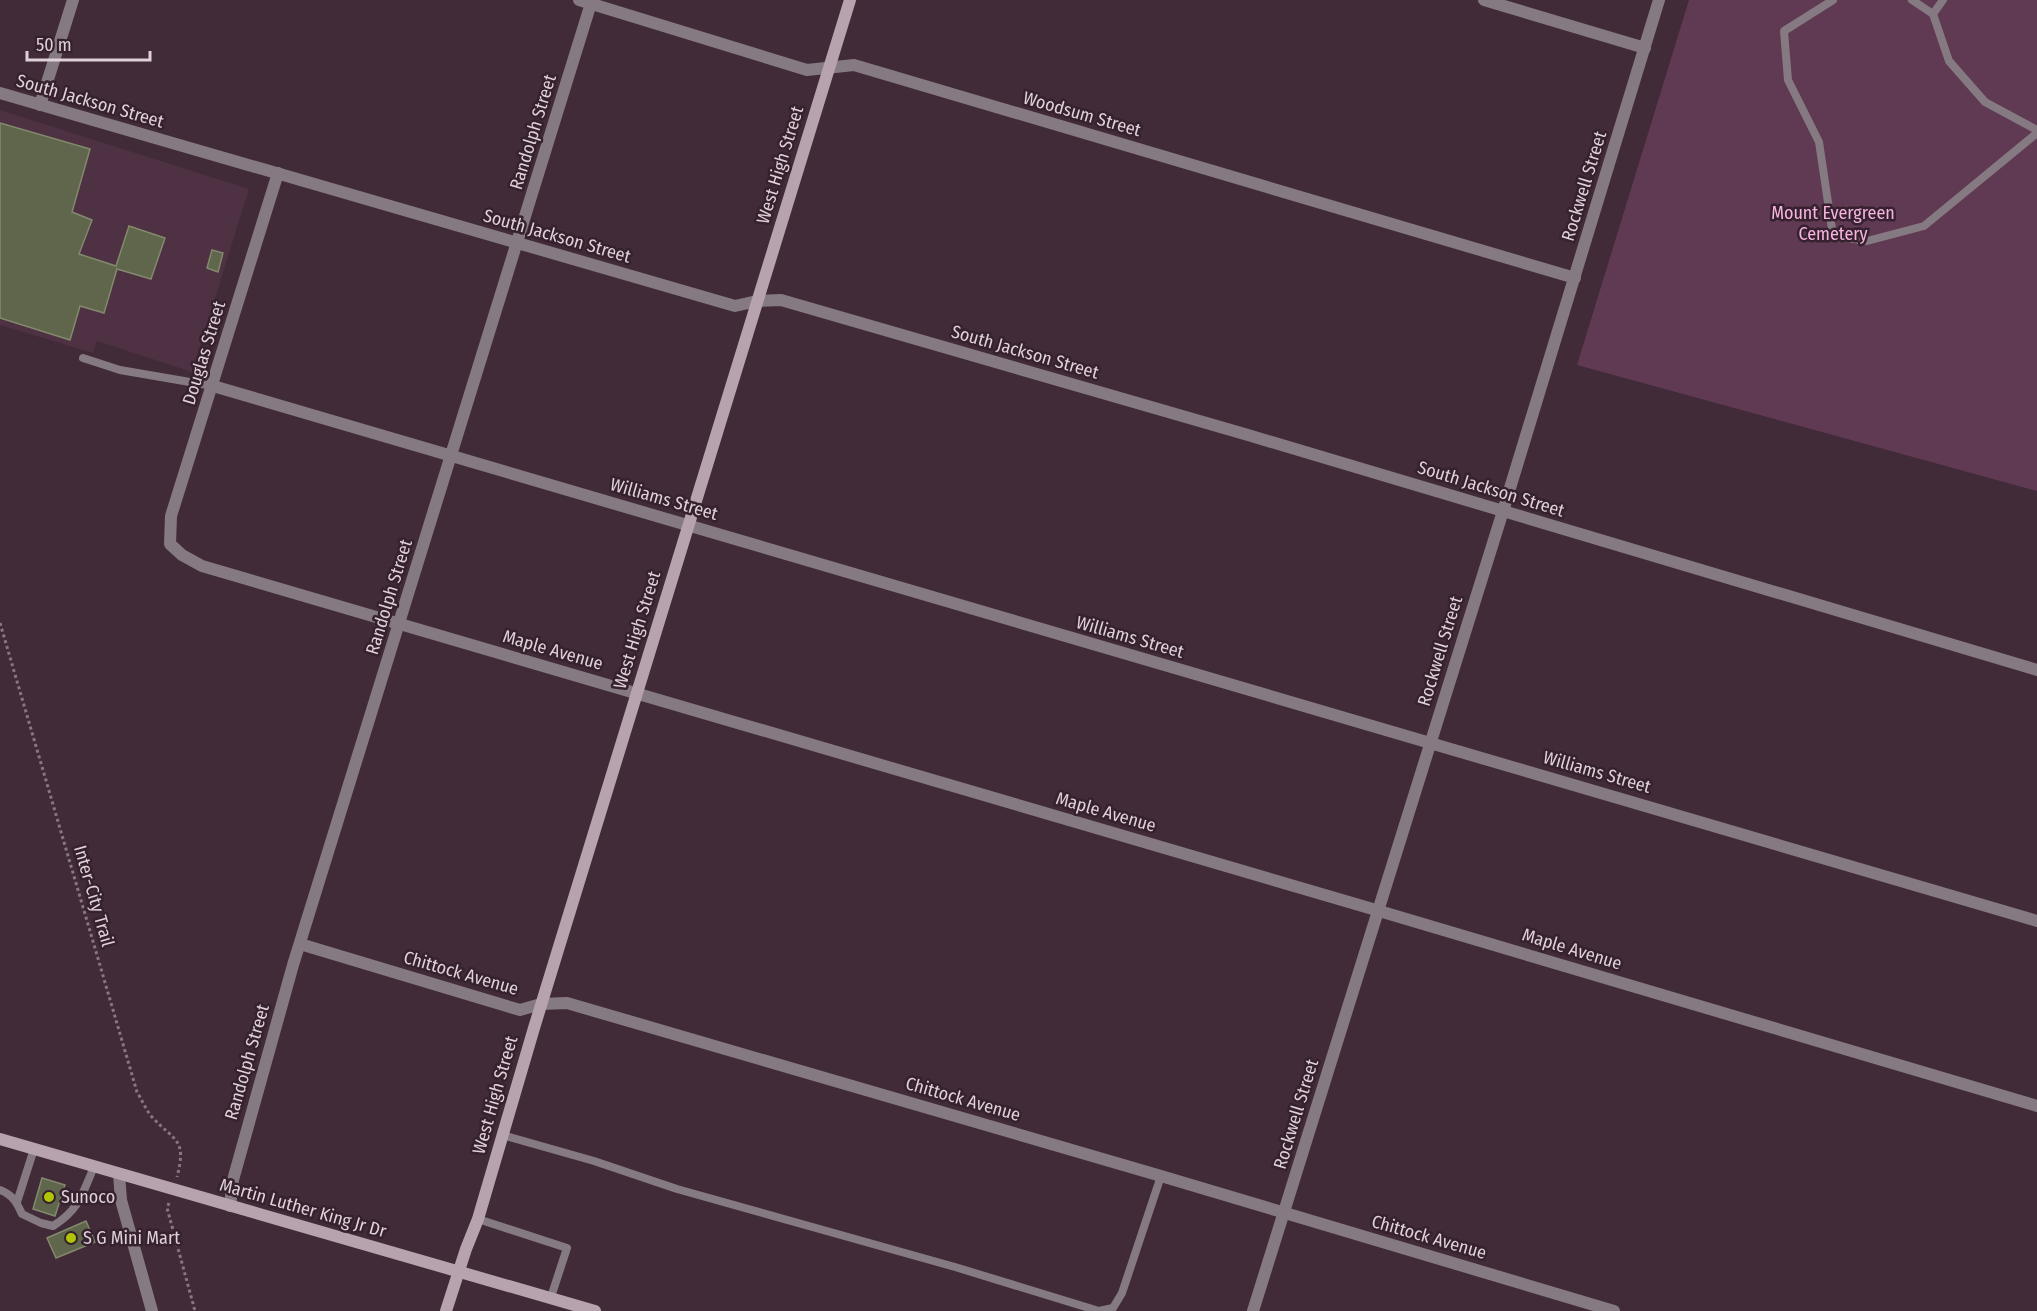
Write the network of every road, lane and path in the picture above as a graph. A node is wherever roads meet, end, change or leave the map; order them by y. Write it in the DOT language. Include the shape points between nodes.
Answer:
graph roads {
  1 [pos="73,0"];
  2 [pos="850,0"];
  3 [pos="1484,0"];
  4 [pos="1659,0"];
  5 [pos="1833,0"];
  6 [pos="1912,0"];
  7 [pos="1942,0"];
  8 [pos="587,1"];
  9 [pos="1934,14"];
  10 [pos="1645,48"];
  11 [pos="828,69"];
  12 [pos="0,93"];
  13 [pos="40,105"];
  14 [pos="2037,131"];
  15 [pos="278,173"];
  16 [pos="517,244"];
  17 [pos="1575,278"];
  18 [pos="757,301"];
  19 [pos="83,358"];
  20 [pos="213,386"];
  21 [pos="450,454"];
  22 [pos="1503,511"];
  23 [pos="689,525"];
  24 [pos="170,544"];
  25 [pos="0,623"];
  26 [pos="399,625"];
  27 [pos="2037,670"];
  28 [pos="637,693"];
  29 [pos="1431,742"];
  30 [pos="1378,911"];
  31 [pos="2037,921"];
  32 [pos="300,945"];
  33 [pos="541,1004"];
  34 [pos="2037,1106"];
  35 [pos="502,1135"];
  36 [pos="0,1139"];
  37 [pos="34,1149"];
  38 [pos="180,1165"];
  39 [pos="94,1167"];
  40 [pos="119,1174"];
  41 [pos="1161,1176"];
  42 [pos="0,1190"];
  43 [pos="17,1202"];
  44 [pos="230,1206"];
  45 [pos="167,1208"];
  46 [pos="1284,1213"];
  47 [pos="478,1219"];
  48 [pos="459,1271"];
  49 [pos="551,1297"];
  50 [pos="581,1309"];
  51 [pos="152,1311"];
  52 [pos="195,1311"];
  53 [pos="446,1311"];
  54 [pos="596,1311"];
  55 [pos="1253,1311"];
  56 [pos="1614,1311"];
  1 -- 13 [label="street"];
  2 -- 11 [label="street, West High Street"];
  3 -- 10 [label="street"];
  4 -- 10 [label="street, Rockwell Street"];
  5 -- 14 [label="lane" via="1784,31 1788,80 1819,142 1833,236 1867,241 1924,226"];
  6 -- 9 [label="lane"];
  7 -- 9 [label="lane"];
  8 -- 11 [label="street, Woodsum Street" via="807,70"];
  8 -- 16 [label="street, Randolph Street"];
  9 -- 14 [label="lane" via="1950,61 1985,102"];
  10 -- 17 [label="street, Rockwell Street"];
  11 -- 17 [label="street, Woodsum Street" via="854,65"];
  11 -- 18 [label="street, West High Street"];
  12 -- 13 [label="street, South Jackson Street"];
  13 -- 15 [label="street, South Jackson Street"];
  15 -- 16 [label="street, South Jackson Street"];
  15 -- 20 [label="street, Douglas Street"];
  16 -- 18 [label="street, South Jackson Street" via="735,306"];
  16 -- 21 [label="street, Randolph Street"];
  17 -- 22 [label="street, Rockwell Street"];
  18 -- 22 [label="street, South Jackson Street" via="793,303"];
  18 -- 23 [label="street, West High Street"];
  19 -- 20 [label="lane" via="120,370"];
  20 -- 21 [label="street, Williams Street"];
  20 -- 24 [label="street, Douglas Street" via="171,516"];
  21 -- 23 [label="street, Williams Street"];
  21 -- 26 [label="street, Randolph Street"];
  22 -- 27 [label="street, South Jackson Street"];
  22 -- 29 [label="street, Rockwell Street"];
  23 -- 28 [label="street, West High Street"];
  23 -- 29 [label="street, Williams Street"];
  24 -- 26 [label="street, Maple Avenue" via="201,566"];
  25 -- 38 [label="path, Inter-City Trail" via="137,1092 152,1116 181,1147"];
  26 -- 28 [label="street, Maple Avenue"];
  26 -- 32 [label="street, Randolph Street"];
  28 -- 30 [label="street, Maple Avenue"];
  28 -- 33 [label="street, West High Street"];
  29 -- 30 [label="street, Rockwell Street"];
  29 -- 31 [label="street, Williams Street"];
  30 -- 34 [label="street, Maple Avenue"];
  30 -- 46 [label="street, Rockwell Street"];
  32 -- 33 [label="street, Chittock Avenue" via="520,1010"];
  32 -- 44 [label="street, Randolph Street" via="233,1180"];
  33 -- 35 [label="street, West High Street"];
  33 -- 41 [label="street, Chittock Avenue" via="567,1003"];
  35 -- 41 [label="lane" via="1099,1311 1113,1308 1122,1293"];
  35 -- 47 [label="street, West High Street"];
  36 -- 37 [label="street, Martin Luther King Jr Dr"];
  37 -- 39 [label="street, Martin Luther King Jr Dr"];
  37 -- 43 [label="lane"];
  39 -- 40 [label="street, Martin Luther King Jr Dr"];
  39 -- 43 [label="lane" via="76,1207 53,1226 22,1214"];
  40 -- 44 [label="street, Martin Luther King Jr Dr"];
  40 -- 51 [label="street" via="121,1200"];
  41 -- 46 [label="street, Chittock Avenue"];
  42 -- 43 [label="lane"];
  44 -- 48 [label="street, Martin Luther King Jr Dr"];
  45 -- 52 [label="path"];
  46 -- 55 [label="street, Rockwell Street"];
  46 -- 56 [label="street, Chittock Avenue"];
  47 -- 48 [label="street, West High Street"];
  47 -- 49 [label="lane" via="567,1248"];
  48 -- 49 [label="street, Martin Luther King Jr Dr"];
  48 -- 53 [label="street, West High Street"];
  49 -- 50 [label="street, Martin Luther King Jr Dr"];
  50 -- 54 [label="street, Martin Luther King Jr Dr"];
}
